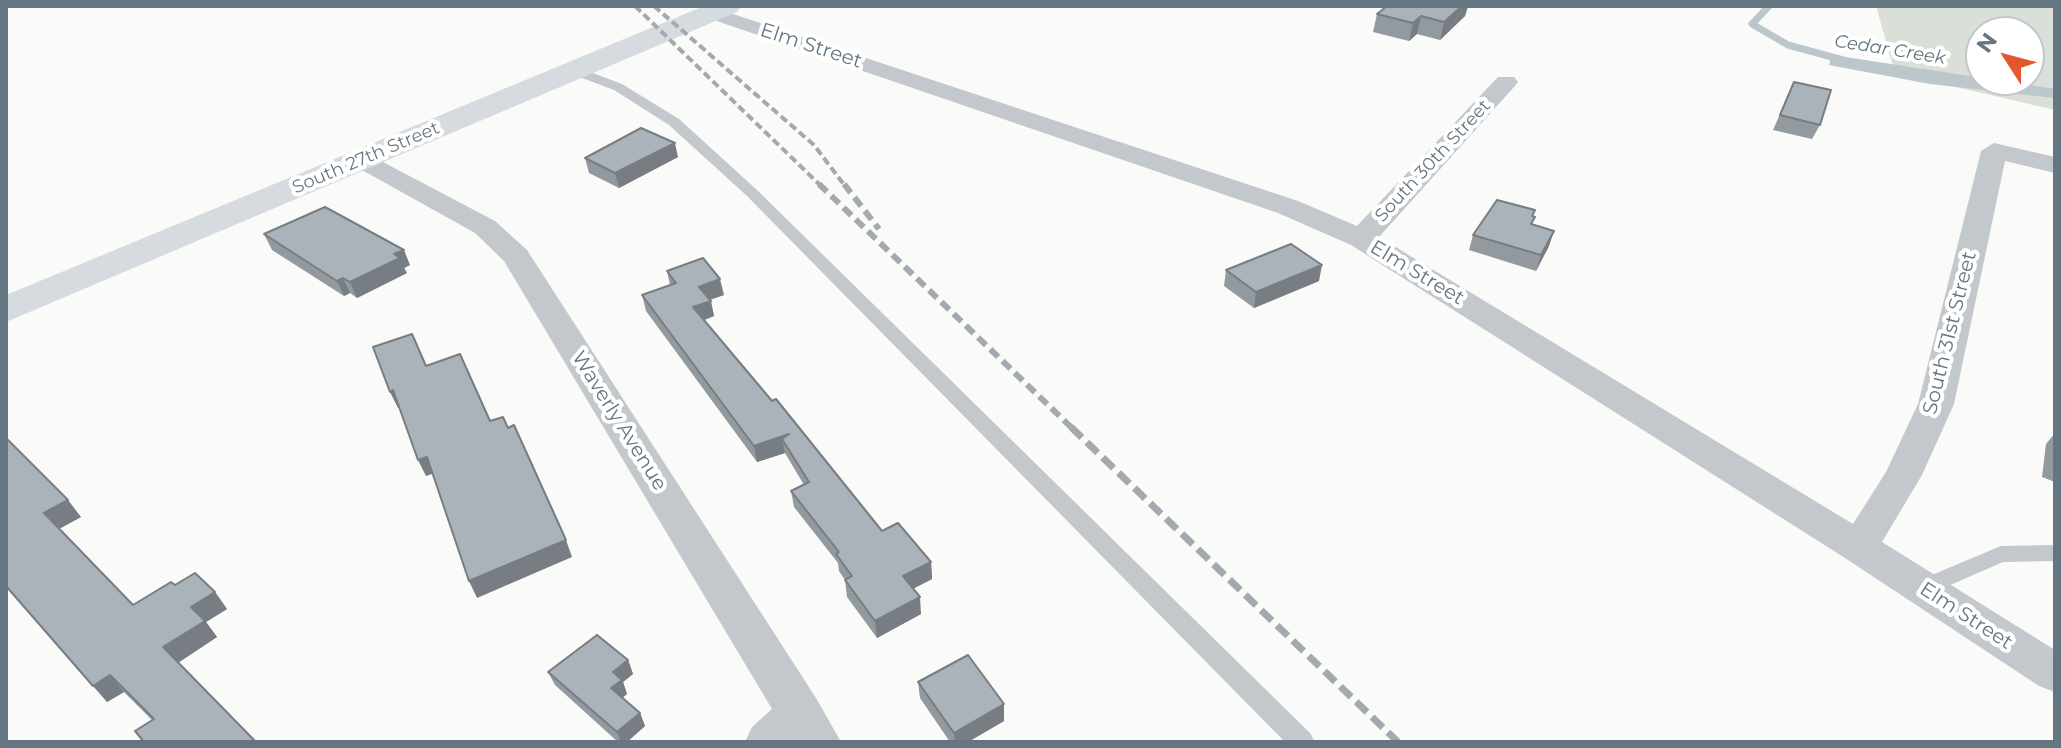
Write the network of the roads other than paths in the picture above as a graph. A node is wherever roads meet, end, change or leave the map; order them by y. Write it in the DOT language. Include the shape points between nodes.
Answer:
graph roads {
  1 [pos="719,9"];
  2 [pos="573,70"];
  3 [pos="1506,82"];
  4 [pos="362,159"];
  5 [pos="2055,165"];
  6 [pos="1361,239"];
  7 [pos="6,310"];
  8 [pos="1859,547"];
  9 [pos="2055,553"];
  10 [pos="1923,588"];
  11 [pos="2055,673"];
  12 [pos="796,732"];
  13 [pos="1302,742"];
  1 -- 2 [label="main road, South 27th Street"];
  1 -- 6 [label="street, Elm Street" via="1288,207"];
  2 -- 4 [label="main road, South 27th Street"];
  2 -- 13 [label="lane" via="618,87 674,122 752,193"];
  3 -- 6 [label="street, South 30th Street"];
  4 -- 7 [label="main road, South 27th Street"];
  4 -- 12 [label="street, Waverly Avenue" via="474,220 516,256"];
  5 -- 8 [label="street, South 31st Street" via="1994,151 1936,404 1903,475"];
  6 -- 8 [label="street, Elm Street"];
  8 -- 10 [label="street, Elm Street"];
  9 -- 10 [label="lane" via="2001,554"];
  10 -- 11 [label="street, Elm Street"];
}
